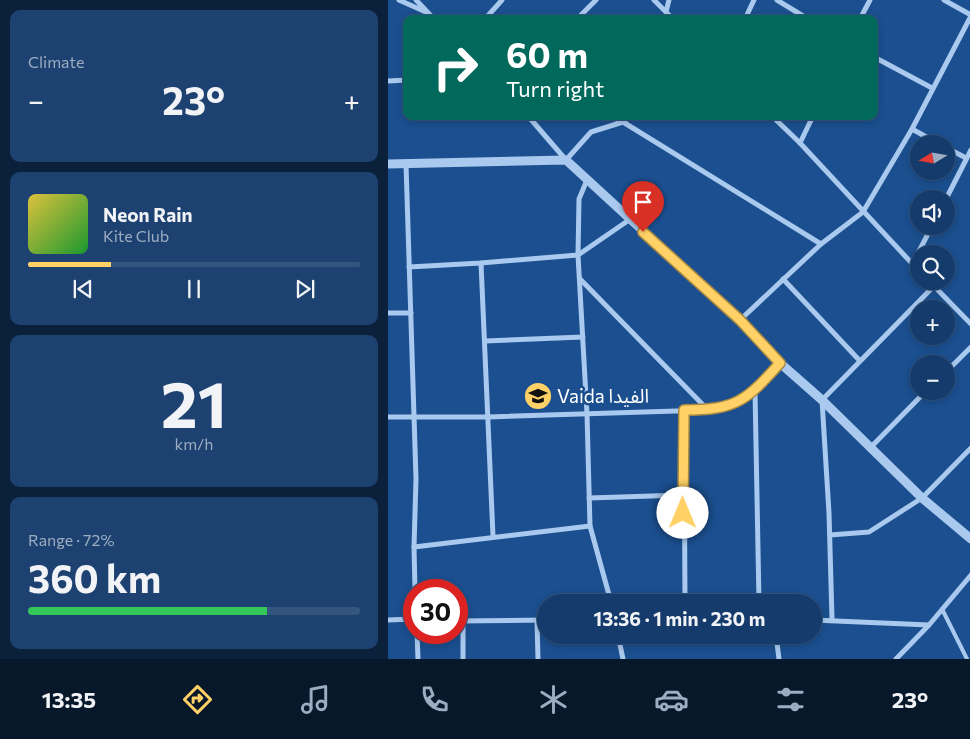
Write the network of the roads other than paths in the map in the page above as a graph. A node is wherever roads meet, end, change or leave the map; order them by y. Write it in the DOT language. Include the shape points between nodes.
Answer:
graph roads {
  1 [pos="399,0"];
  2 [pos="416,0"];
  3 [pos="502,0"];
  4 [pos="596,0"];
  5 [pos="654,0"];
  6 [pos="669,0"];
  7 [pos="754,0"];
  8 [pos="776,0"];
  9 [pos="870,0"];
  10 [pos="944,0"];
  11 [pos="666,12"];
  12 [pos="428,13"];
  13 [pos="488,15"];
  14 [pos="582,15"];
  15 [pos="669,15"];
  16 [pos="747,15"];
  17 [pos="801,15"];
  18 [pos="862,15"];
  19 [pos="970,15"];
  20 [pos="878,59"];
  21 [pos="403,80"];
  22 [pos="388,81"];
  23 [pos="932,88"];
  24 [pos="531,120"];
  25 [pos="618,120"];
  26 [pos="625,120"];
  27 [pos="776,120"];
  28 [pos="810,120"];
  29 [pos="622,122"];
  30 [pos="912,129"];
  31 [pos="923,135"];
  32 [pos="800,143"];
  33 [pos="970,150"];
  34 [pos="956,153"];
  35 [pos="966,158"];
  36 [pos="566,160"];
  37 [pos="388,164"];
  38 [pos="406,164"];
  39 [pos="587,180"];
  40 [pos="950,190"];
  41 [pos="863,212"];
  42 [pos="629,220"];
  43 [pos="821,244"];
  44 [pos="578,255"];
  45 [pos="910,260"];
  46 [pos="481,263"];
  47 [pos="409,267"];
  48 [pos="580,279"];
  49 [pos="783,280"];
  50 [pos="930,290"];
  51 [pos="938,290"];
  52 [pos="388,313"];
  53 [pos="411,313"];
  54 [pos="740,320"];
  55 [pos="970,324"];
  56 [pos="583,336"];
  57 [pos="485,341"];
  58 [pos="970,347"];
  59 [pos="860,361"];
  60 [pos="780,363"];
  61 [pos="955,363"];
  62 [pos="755,391"];
  63 [pos="822,400"];
  64 [pos="917,400"];
  65 [pos="684,410"];
  66 [pos="708,410"];
  67 [pos="587,414"];
  68 [pos="388,417"];
  69 [pos="415,417"];
  70 [pos="488,417"];
  71 [pos="871,447"];
  72 [pos="970,448"];
  73 [pos="683,495"];
  74 [pos="590,498"];
  75 [pos="922,498"];
  76 [pos="590,526"];
  77 [pos="830,535"];
  78 [pos="493,536"];
  79 [pos="970,539"];
  80 [pos="414,547"];
  81 [pos="970,574"];
  82 [pos="415,579"];
  83 [pos="609,594"];
  84 [pos="685,594"];
  85 [pos="759,594"];
  86 [pos="942,609"];
  87 [pos="403,619"];
  88 [pos="388,620"];
  89 [pos="536,620"];
  90 [pos="822,620"];
  91 [pos="832,620"];
  92 [pos="468,621"];
  93 [pos="929,625"];
  94 [pos="417,644"];
  95 [pos="462,644"];
  96 [pos="620,644"];
  97 [pos="777,644"];
  98 [pos="418,659"];
  99 [pos="463,659"];
  100 [pos="538,659"];
  101 [pos="623,659"];
  102 [pos="779,659"];
  103 [pos="896,659"];
  104 [pos="968,659"];
  1 -- 12 [label="street"];
  2 -- 12 [label="street"];
  3 -- 13 [label="street"];
  4 -- 14 [label="street"];
  5 -- 11 [label="street"];
  6 -- 11 [label="street"];
  7 -- 16 [label="street"];
  8 -- 17 [label="street"];
  9 -- 18 [label="street"];
  10 -- 19 [label="street"];
  11 -- 15 [label="street"];
  19 -- 23 [label="street"];
  20 -- 23 [label="street"];
  21 -- 22 [label="street"];
  23 -- 30 [label="street"];
  24 -- 36 [label="street"];
  25 -- 29 [label="street"];
  26 -- 29 [label="street"];
  27 -- 32 [label="street"];
  28 -- 32 [label="street"];
  29 -- 36 [label="street" via="591,132"];
  29 -- 43 [label="street"];
  30 -- 31 [label="street"];
  30 -- 41 [label="street"];
  32 -- 41 [label="street"];
  33 -- 35 [label="street"];
  34 -- 35 [label="street"];
  35 -- 40 [label="street"];
  36 -- 38 [label="street"];
  36 -- 39 [label="street"];
  37 -- 38 [label="street"];
  38 -- 47 [label="street"];
  39 -- 42 [label="street"];
  39 -- 44 [label="street" via="579,199"];
  41 -- 43 [label="street"];
  41 -- 45 [label="street"];
  42 -- 44 [label="street"];
  42 -- 54 [label="street"];
  43 -- 49 [label="street"];
  44 -- 46 [label="street"];
  44 -- 48 [label="street"];
  46 -- 47 [label="street"];
  46 -- 57 [label="street"];
  47 -- 53 [label="street"];
  48 -- 56 [label="street"];
  48 -- 66 [label="street"];
  49 -- 54 [label="street"];
  49 -- 59 [label="street"];
  50 -- 59 [label="street"];
  51 -- 55 [label="street"];
  52 -- 53 [label="street"];
  53 -- 69 [label="street"];
  54 -- 60 [label="street"];
  56 -- 57 [label="street"];
  56 -- 67 [label="street"];
  57 -- 70 [label="street"];
  58 -- 61 [label="street"];
  59 -- 63 [label="street"];
  60 -- 62 [label="street"];
  60 -- 63 [label="street"];
  62 -- 66 [label="street" via="727,406"];
  62 -- 85 [label="street"];
  63 -- 71 [label="street"];
  63 -- 77 [label="street"];
  64 -- 71 [label="street"];
  65 -- 66 [label="street"];
  65 -- 67 [label="street"];
  65 -- 73 [label="street"];
  67 -- 70 [label="street"];
  67 -- 74 [label="street"];
  68 -- 69 [label="street"];
  69 -- 70 [label="street"];
  69 -- 80 [label="street"];
  70 -- 78 [label="street"];
  71 -- 75 [label="street"];
  72 -- 75 [label="street"];
  73 -- 74 [label="street"];
  73 -- 84 [label="street"];
  74 -- 76 [label="street"];
  75 -- 77 [label="street" via="869,532"];
  75 -- 79 [label="street"];
  76 -- 78 [label="street"];
  76 -- 83 [label="street"];
  77 -- 91 [label="street"];
  78 -- 80 [label="street"];
  80 -- 82 [label="street"];
  81 -- 86 [label="street"];
  86 -- 93 [label="street"];
  86 -- 104 [label="lane"];
  87 -- 88 [label="street"];
  89 -- 92 [label="street"];
  89 -- 100 [label="street"];
  90 -- 91 [label="street"];
  91 -- 93 [label="street"];
  93 -- 103 [label="street"];
  94 -- 98 [label="street"];
  95 -- 99 [label="street"];
  96 -- 101 [label="street"];
  97 -- 102 [label="street"];
}
